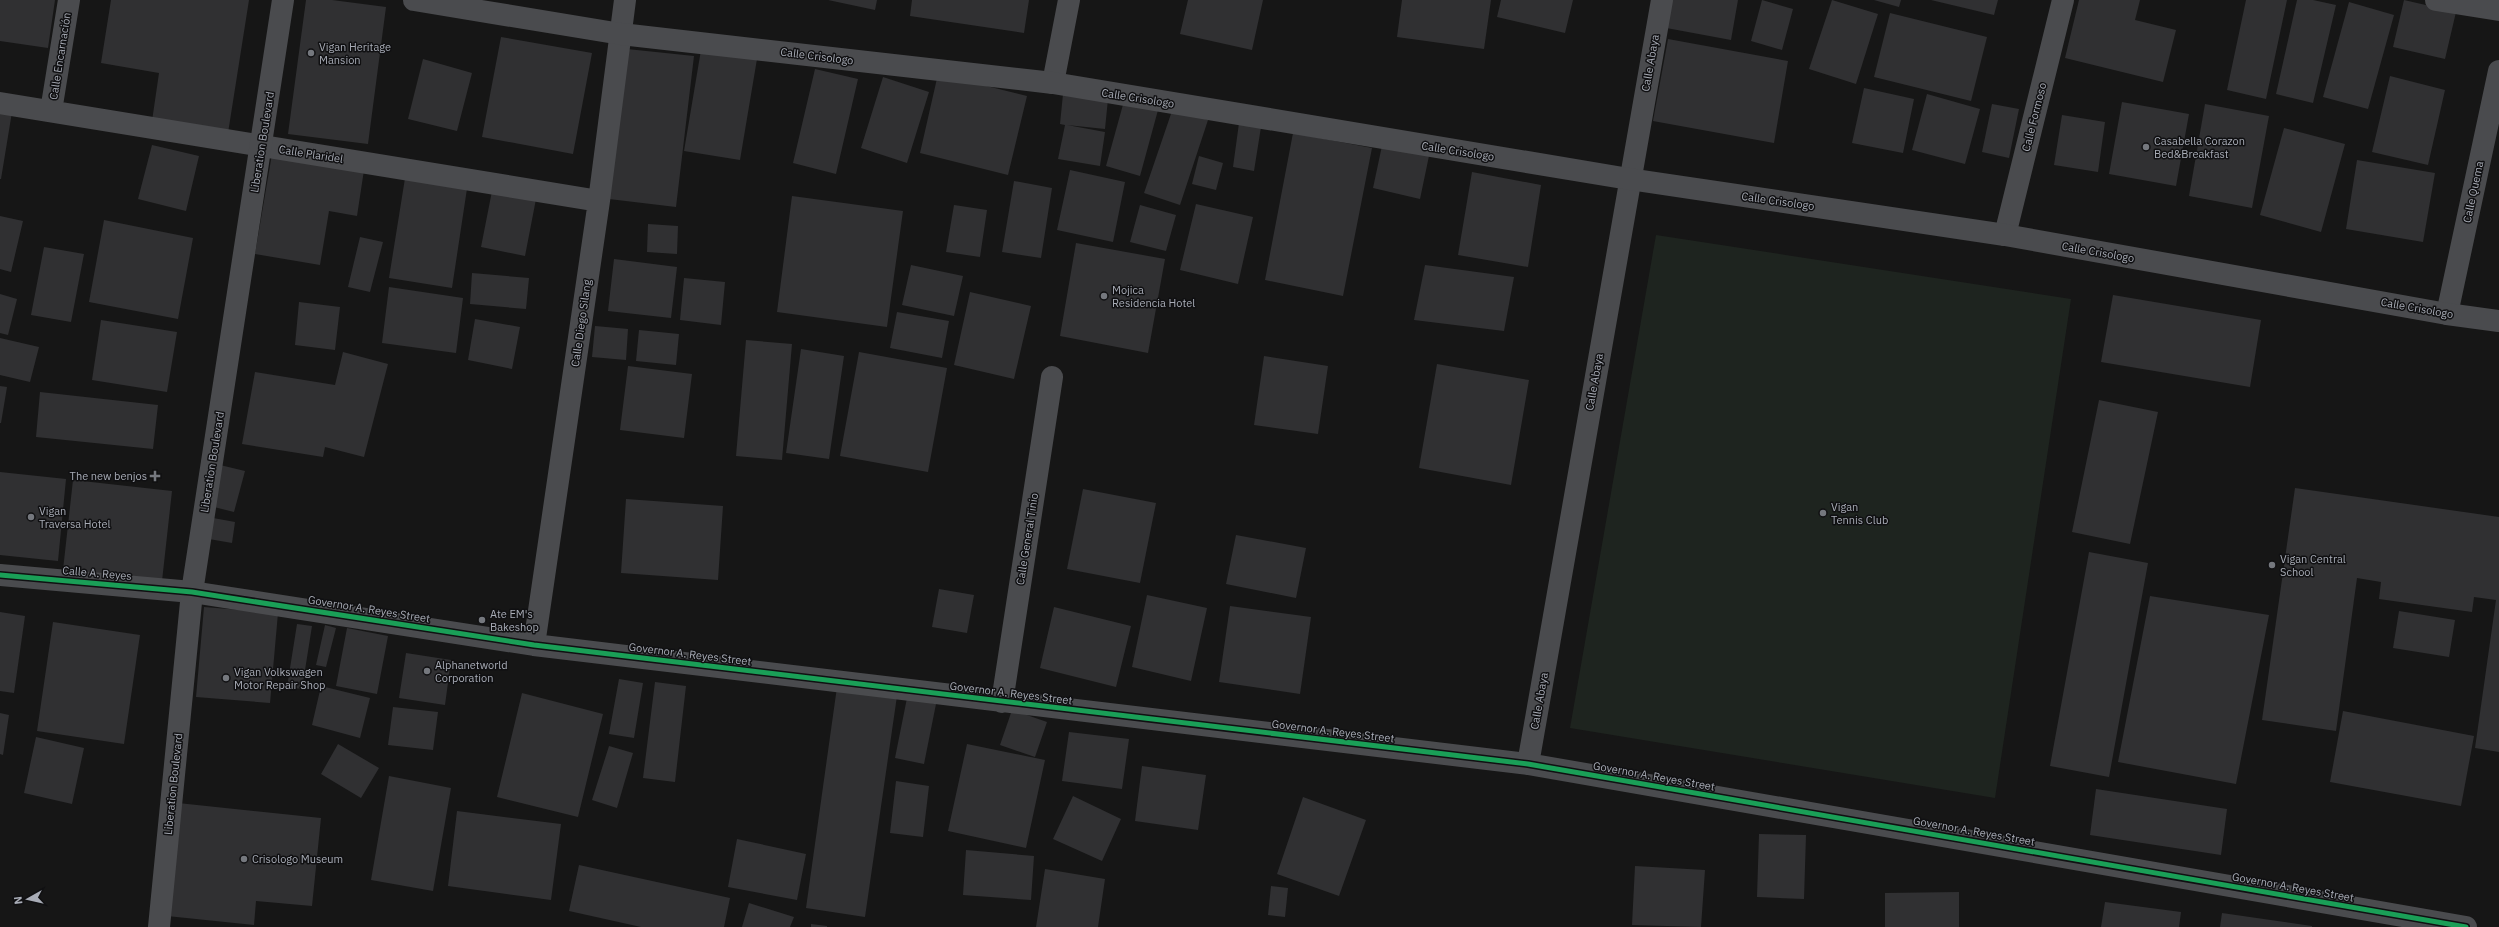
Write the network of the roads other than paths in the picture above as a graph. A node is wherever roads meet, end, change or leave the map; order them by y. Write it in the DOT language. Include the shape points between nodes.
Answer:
graph roads {
  1 [pos="69,0"];
  2 [pos="283,0"];
  3 [pos="414,0"];
  4 [pos="625,0"];
  5 [pos="1069,0"];
  6 [pos="1662,0"];
  7 [pos="2063,0"];
  8 [pos="2436,0"];
  9 [pos="2499,10"];
  10 [pos="621,34"];
  11 [pos="2499,71"];
  12 [pos="1053,83"];
  13 [pos="0,103"];
  14 [pos="51,111"];
  15 [pos="262,146"];
  16 [pos="1629,179"];
  17 [pos="598,201"];
  18 [pos="2005,235"];
  19 [pos="2447,314"];
  20 [pos="2499,321"];
  21 [pos="1052,377"];
  22 [pos="0,575"];
  23 [pos="192,592"];
  24 [pos="534,645"];
  25 [pos="1002,702"];
  26 [pos="1528,764"];
  27 [pos="159,927"];
  28 [pos="2466,927"];
  1 -- 14 [label="street, Calle Encarnación"];
  2 -- 15 [label="street, Liberation Boulevard"];
  3 -- 10 [label="street, Calle Crisologo"];
  4 -- 10 [label="street, Calle Diego Silang"];
  5 -- 12 [label="street"];
  6 -- 16 [label="street, Calle Abaya"];
  7 -- 18 [label="street, Calle Formoso"];
  8 -- 9 [label="street"];
  10 -- 12 [label="street, Calle Crisologo"];
  10 -- 17 [label="street, Calle Diego Silang"];
  11 -- 19 [label="street, Calle Quema"];
  12 -- 16 [label="street, Calle Crisologo"];
  13 -- 14 [label="street, Calle Plaridel"];
  14 -- 15 [label="street, Calle Plaridel"];
  15 -- 17 [label="street, Calle Plaridel"];
  15 -- 23 [label="street, Liberation Boulevard"];
  16 -- 18 [label="street, Calle Crisologo"];
  16 -- 26 [label="street, Calle Abaya"];
  17 -- 24 [label="street, Calle Diego Silang"];
  18 -- 19 [label="street, Calle Crisologo"];
  19 -- 20 [label="street, Calle Crisologo"];
  21 -- 25 [label="street, Calle General Tinio"];
  22 -- 23 [label="street, Calle A. Reyes"];
  23 -- 24 [label="street, Governor A. Reyes Street"];
  23 -- 27 [label="street, Liberation Boulevard"];
  24 -- 25 [label="street, Governor A. Reyes Street"];
  25 -- 26 [label="street, Governor A. Reyes Street"];
  26 -- 28 [label="street, Governor A. Reyes Street"];
}
